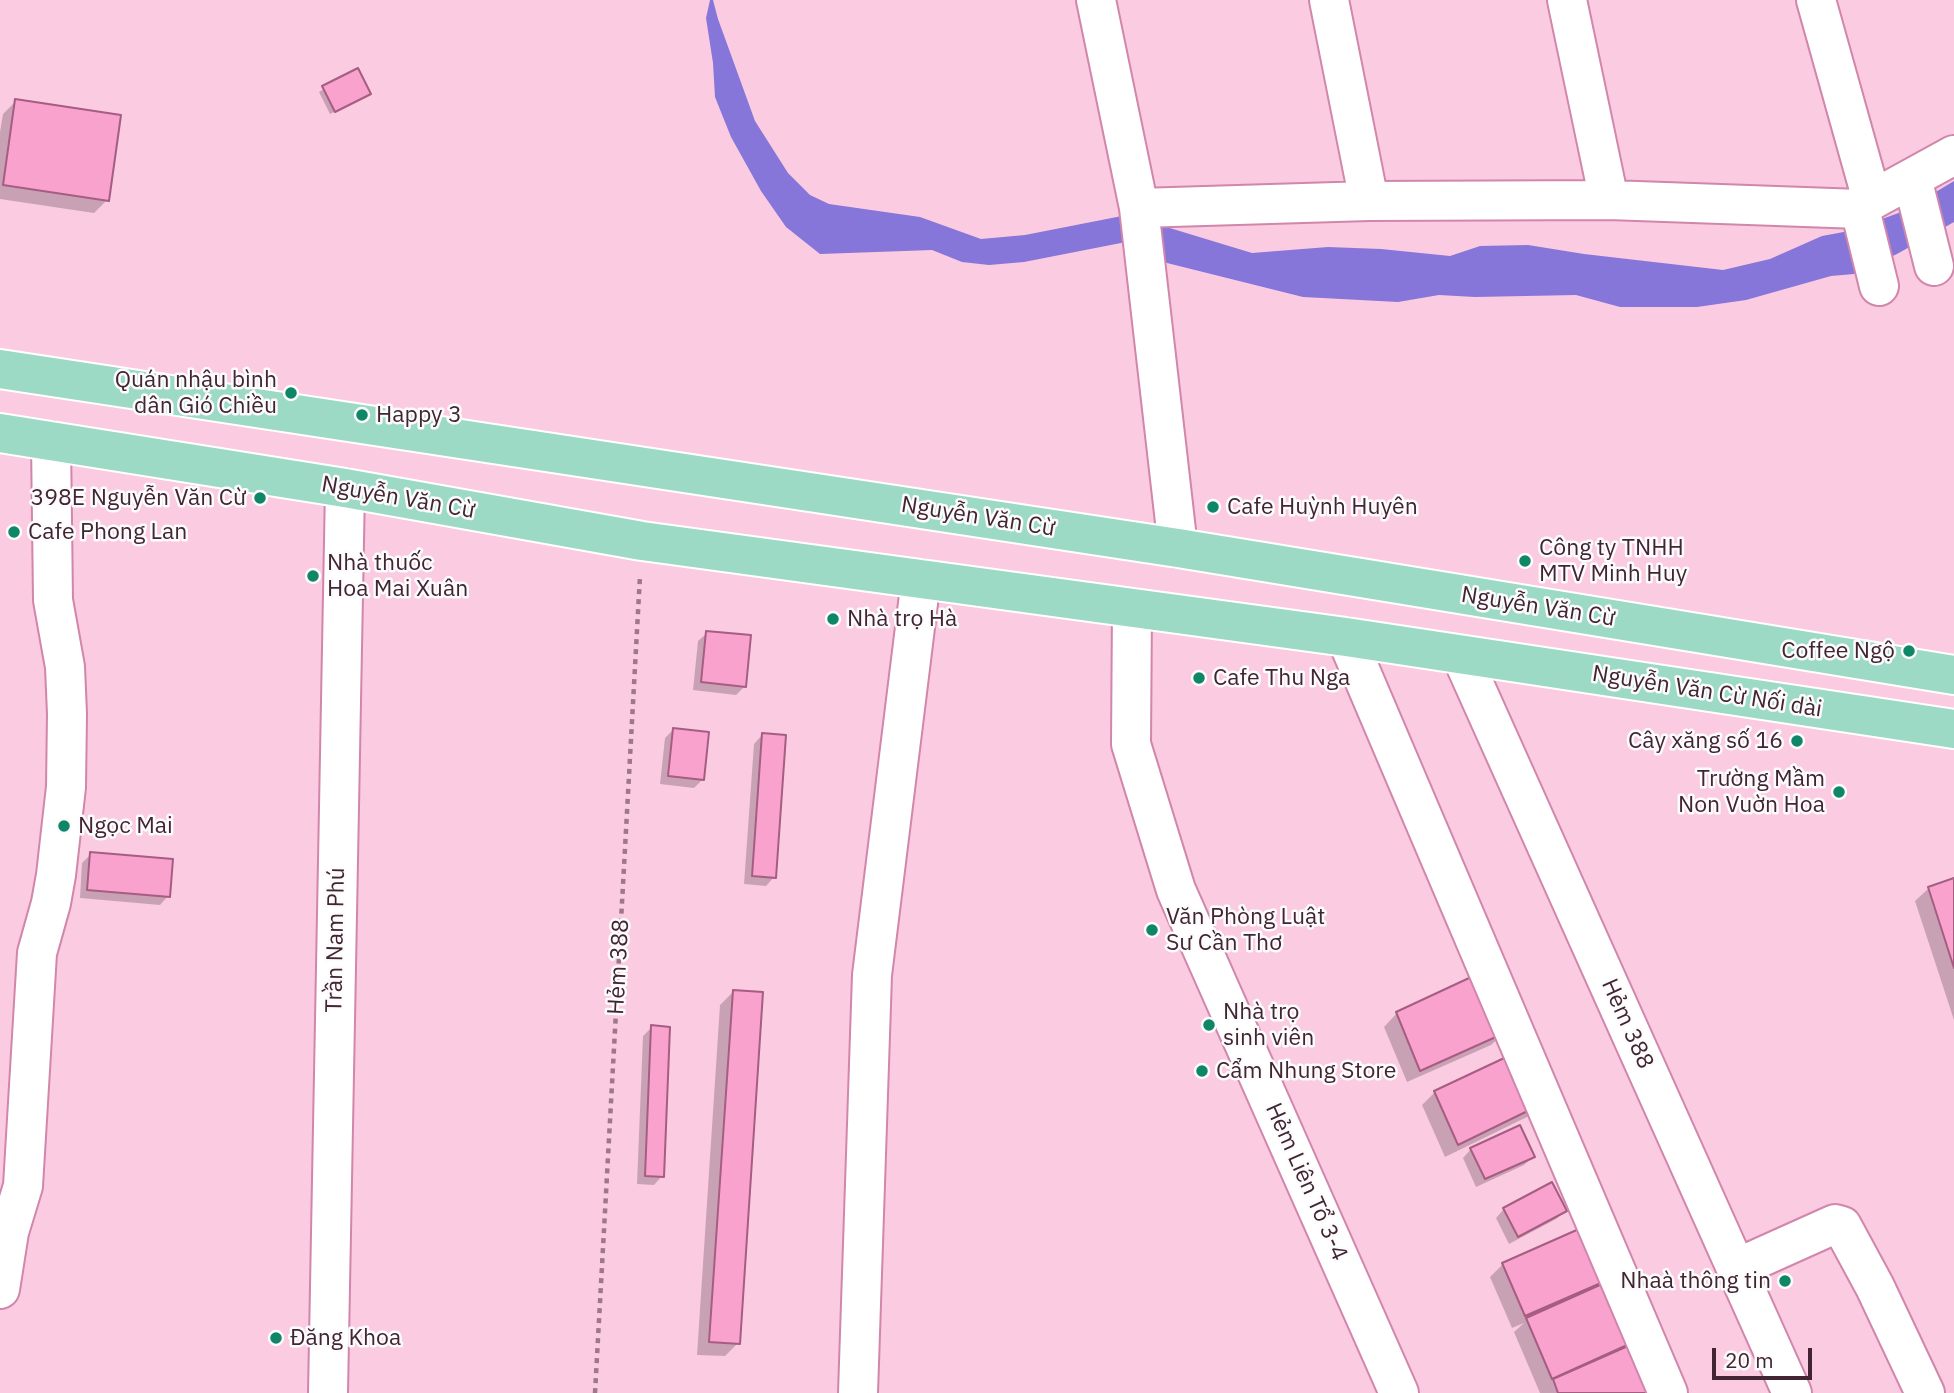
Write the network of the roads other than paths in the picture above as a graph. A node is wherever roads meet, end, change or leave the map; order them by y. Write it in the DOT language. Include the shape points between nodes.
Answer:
graph roads {
  1 [pos="1096,0"];
  2 [pos="1329,0"];
  3 [pos="1567,0"];
  4 [pos="1816,0"];
  5 [pos="1954,155"];
  6 [pos="1914,187"];
  7 [pos="1609,200"];
  8 [pos="1370,201"];
  9 [pos="1140,210"];
  10 [pos="1865,210"];
  11 [pos="1930,253"];
  12 [pos="1877,277"];
  13 [pos="0,369"];
  14 [pos="0,433"];
  15 [pos="51,441"];
  16 [pos="345,488"];
  17 [pos="1178,548"];
  18 [pos="921,579"];
  19 [pos="1132,608"];
  20 [pos="1346,637"];
  21 [pos="1461,655"];
  22 [pos="1954,675"];
  23 [pos="1954,729"];
  24 [pos="1737,1268"];
  25 [pos="0,1289"];
  26 [pos="328,1393"];
  27 [pos="858,1393"];
  28 [pos="1399,1393"];
  29 [pos="1668,1393"];
  30 [pos="1792,1393"];
  31 [pos="1925,1393"];
  1 -- 9 [label="street"];
  2 -- 8 [label="street"];
  3 -- 7 [label="street"];
  4 -- 10 [label="street"];
  5 -- 6 [label="street"];
  6 -- 10 [label="street"];
  6 -- 11 [label="street"];
  7 -- 8 [label="street"];
  7 -- 10 [label="street"];
  8 -- 9 [label="street"];
  9 -- 17 [label="street"];
  10 -- 12 [label="street"];
  13 -- 17 [label="main road, Nguyễn Văn Cừ"];
  14 -- 15 [label="main road, Nguyễn Văn Cừ"];
  15 -- 16 [label="main road, Nguyễn Văn Cừ"];
  15 -- 25 [label="street" via="53,600 65,667 66,786 56,875 37,953 23,1186 9,1232"];
  16 -- 18 [label="main road, Nguyễn Văn Cừ" via="642,541"];
  16 -- 26 [label="street, Trần Nam Phú"];
  17 -- 22 [label="main road, Nguyễn Văn Cừ"];
  18 -- 19 [label="main road, Nguyễn Văn Cừ"];
  18 -- 27 [label="street" via="872,975"];
  19 -- 20 [label="main road, Nguyễn Văn Cừ"];
  19 -- 28 [label="street, Hẻm Liên Tổ 3-4" via="1131,744 1176,891"];
  20 -- 21 [label="main road, Nguyễn Văn Cừ"];
  20 -- 29 [label="street"];
  21 -- 23 [label="main road, Nguyễn Văn Cừ Nối dài"];
  21 -- 24 [label="street, Hẻm 388"];
  24 -- 30 [label="street, Hẻm 388"];
  24 -- 31 [label="street" via="1835,1224 1842,1226"];
}
